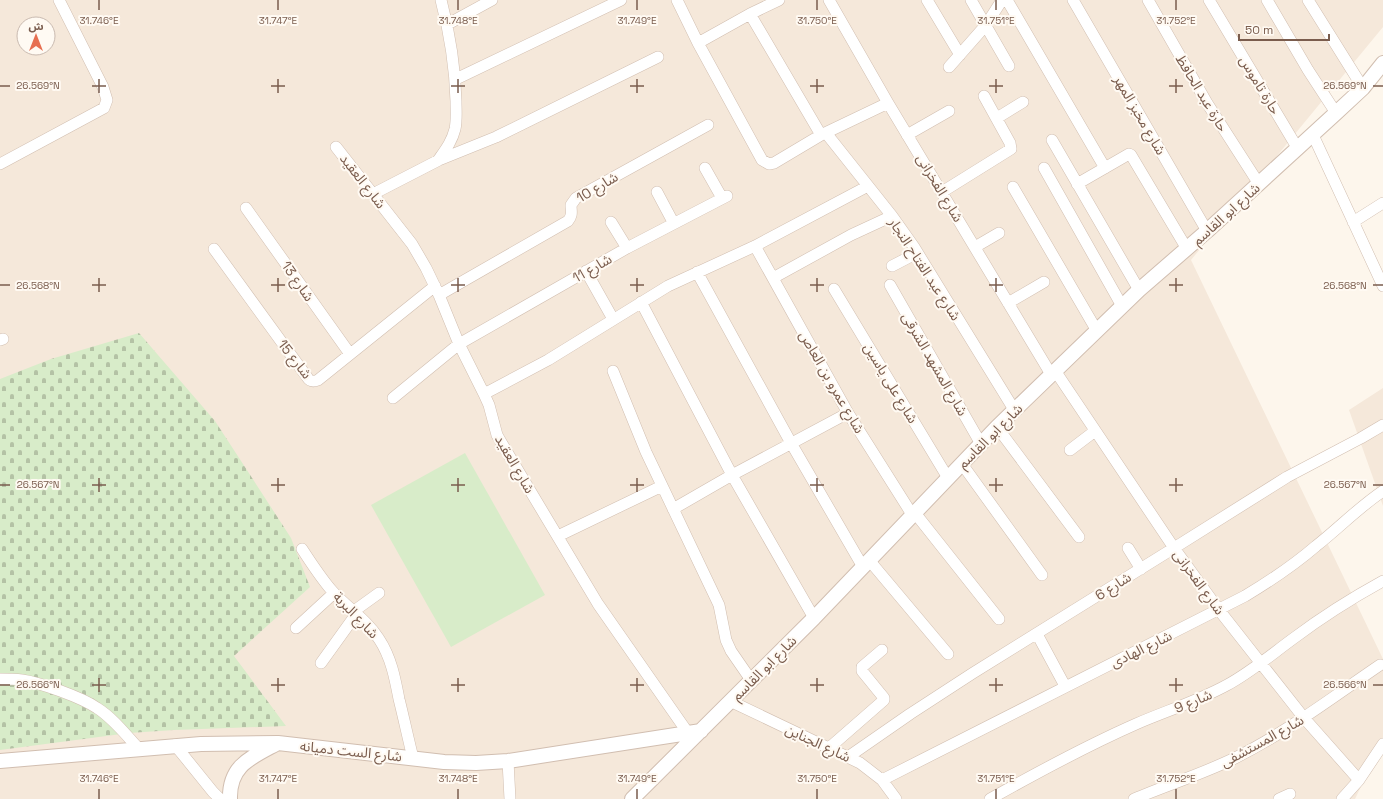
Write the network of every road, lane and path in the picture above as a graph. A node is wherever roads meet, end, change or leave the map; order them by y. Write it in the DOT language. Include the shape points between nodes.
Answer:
graph roads {
  1 [pos="59,0"];
  2 [pos="441,0"];
  3 [pos="492,0"];
  4 [pos="621,0"];
  5 [pos="677,0"];
  6 [pos="779,0"];
  7 [pos="829,0"];
  8 [pos="927,0"];
  9 [pos="971,0"];
  10 [pos="1002,0"];
  11 [pos="1007,0"];
  12 [pos="1073,0"];
  13 [pos="1148,0"];
  14 [pos="1209,0"];
  15 [pos="1267,0"];
  16 [pos="1308,0"];
  17 [pos="750,14"];
  18 [pos="448,24"];
  19 [pos="986,25"];
  20 [pos="698,43"];
  21 [pos="960,55"];
  22 [pos="658,57"];
  23 [pos="1383,63"];
  24 [pos="1009,66"];
  25 [pos="950,67"];
  26 [pos="456,79"];
  27 [pos="1383,80"];
  28 [pos="1362,88"];
  29 [pos="984,96"];
  30 [pos="1023,102"];
  31 [pos="888,103"];
  32 [pos="950,111"];
  33 [pos="1336,113"];
  34 [pos="997,118"];
  35 [pos="708,125"];
  36 [pos="823,134"];
  37 [pos="908,135"];
  38 [pos="1313,135"];
  39 [pos="1052,140"];
  40 [pos="336,147"];
  41 [pos="1298,149"];
  42 [pos="439,160"];
  43 [pos="0,164"];
  44 [pos="705,168"];
  45 [pos="1044,168"];
  46 [pos="1105,168"];
  47 [pos="1078,184"];
  48 [pos="1259,184"];
  49 [pos="868,186"];
  50 [pos="1013,187"];
  51 [pos="657,192"];
  52 [pos="942,192"];
  53 [pos="373,194"];
  54 [pos="1383,203"];
  55 [pos="246,208"];
  56 [pos="892,216"];
  57 [pos="610,222"];
  58 [pos="673,222"];
  59 [pos="1353,222"];
  60 [pos="1207,231"];
  61 [pos="999,233"];
  62 [pos="755,246"];
  63 [pos="975,247"];
  64 [pos="626,248"];
  65 [pos="214,249"];
  66 [pos="1187,249"];
  67 [pos="917,253"];
  68 [pos="892,266"];
  69 [pos="586,271"];
  70 [pos="697,272"];
  71 [pos="773,278"];
  72 [pos="1044,282"];
  73 [pos="890,285"];
  74 [pos="1383,286"];
  75 [pos="834,288"];
  76 [pos="1139,290"];
  77 [pos="437,291"];
  78 [pos="641,302"];
  79 [pos="1008,303"];
  80 [pos="1122,306"];
  81 [pos="613,319"];
  82 [pos="1097,331"];
  83 [pos="459,344"];
  84 [pos="350,354"];
  85 [pos="613,371"];
  86 [pos="1054,374"];
  87 [pos="484,394"];
  88 [pos="393,398"];
  89 [pos="1015,411"];
  90 [pos="848,413"];
  91 [pos="1383,425"];
  92 [pos="997,427"];
  93 [pos="1095,431"];
  94 [pos="791,443"];
  95 [pos="981,444"];
  96 [pos="1070,450"];
  97 [pos="962,464"];
  98 [pos="732,475"];
  99 [pos="948,478"];
  100 [pos="662,486"];
  101 [pos="1383,491"];
  102 [pos="673,509"];
  103 [pos="914,515"];
  104 [pos="558,536"];
  105 [pos="1079,537"];
  106 [pos="1128,548"];
  107 [pos="1174,548"];
  108 [pos="302,549"];
  109 [pos="866,563"];
  110 [pos="1141,569"];
  111 [pos="1042,575"];
  112 [pos="1383,581"];
  113 [pos="379,592"];
  114 [pos="334,593"];
  115 [pos="1220,610"];
  116 [pos="355,612"];
  117 [pos="814,618"];
  118 [pos="999,619"];
  119 [pos="296,628"];
  120 [pos="1037,634"];
  121 [pos="882,650"];
  122 [pos="948,654"];
  123 [pos="321,663"];
  124 [pos="1260,663"];
  125 [pos="1380,665"];
  126 [pos="0,679"];
  127 [pos="752,680"];
  128 [pos="1065,686"];
  129 [pos="730,701"];
  130 [pos="1304,718"];
  131 [pos="695,732"];
  132 [pos="278,743"];
  133 [pos="1383,744"];
  134 [pos="175,746"];
  135 [pos="829,748"];
  136 [pos="139,749"];
  137 [pos="848,757"];
  138 [pos="413,758"];
  139 [pos="0,761"];
  140 [pos="508,761"];
  141 [pos="882,780"];
  142 [pos="1359,780"];
  143 [pos="1290,794"];
  144 [pos="220,799"];
  145 [pos="230,799"];
  146 [pos="510,799"];
  147 [pos="632,799"];
  148 [pos="896,799"];
  149 [pos="990,799"];
  150 [pos="1134,799"];
  151 [pos="1279,799"];
  152 [pos="1342,799"];
  1 -- 43 [label="street" via="103,87 107,100 104,108"];
  2 -- 18 [label="street"];
  3 -- 18 [label="street"];
  4 -- 26 [label="street"];
  5 -- 20 [label="street"];
  6 -- 17 [label="street"];
  7 -- 31 [label="street, شارع الفخرانى"];
  8 -- 21 [label="street"];
  9 -- 19 [label="street"];
  10 -- 19 [label="street"];
  11 -- 46 [label="street"];
  12 -- 60 [label="street, شارع مخبز المهر"];
  13 -- 48 [label="street, حارة عبد الحافظ" via="1207,103"];
  14 -- 41 [label="street, حارة تاموس"];
  15 -- 33 [label="street"];
  16 -- 28 [label="street"];
  17 -- 20 [label="street"];
  17 -- 36 [label="street, شارع عبد الفتاح النجار"];
  18 -- 26 [label="street"];
  19 -- 21 [label="street"];
  19 -- 24 [label="street"];
  20 -- 36 [label="street" via="762,160 769,164 774,163"];
  21 -- 25 [label="street"];
  22 -- 42 [label="street" via="496,137"];
  23 -- 28 [label="street, شارع ابو القاسم"];
  26 -- 42 [label="street" via="455,128 450,145"];
  27 -- 28 [label="street, شارع ابو القاسم"];
  28 -- 33 [label="street, شارع ابو القاسم"];
  29 -- 34 [label="street"];
  30 -- 34 [label="street"];
  31 -- 36 [label="street"];
  31 -- 37 [label="street, شارع الفخرانى"];
  32 -- 37 [label="street"];
  33 -- 38 [label="street, شارع ابو القاسم"];
  34 -- 52 [label="street" via="1011,149"];
  35 -- 77 [label="street, شارع 10" via="576,198 571,205 572,213 568,221"];
  36 -- 49 [label="street, شارع عبد الفتاح النجار"];
  37 -- 52 [label="street, شارع الفخرانى"];
  38 -- 41 [label="street, شارع ابو القاسم"];
  38 -- 59 [label="street"];
  39 -- 47 [label="street"];
  40 -- 53 [label="street, شارع العقيد"];
  41 -- 48 [label="street, شارع ابو القاسم"];
  42 -- 53 [label="street"];
  44 -- 58 [label="street, شارع 11" via="724,197"];
  45 -- 80 [label="street"];
  46 -- 47 [label="street"];
  46 -- 66 [label="street" via="1131,155"];
  47 -- 76 [label="street"];
  48 -- 60 [label="street, شارع ابو القاسم"];
  49 -- 56 [label="street, شارع عبد الفتاح النجار"];
  49 -- 62 [label="street"];
  50 -- 82 [label="street"];
  51 -- 58 [label="street"];
  52 -- 63 [label="street, شارع الفخرانى"];
  53 -- 77 [label="street, شارع العقيد" via="412,244"];
  54 -- 59 [label="street"];
  55 -- 84 [label="street, شارع 13"];
  56 -- 67 [label="street, شارع عبد الفتاح النجار"];
  56 -- 71 [label="street" via="851,235"];
  57 -- 64 [label="street"];
  58 -- 64 [label="street, شارع 11"];
  59 -- 74 [label="street"];
  60 -- 66 [label="street, شارع ابو القاسم"];
  61 -- 63 [label="street"];
  62 -- 70 [label="street"];
  62 -- 71 [label="street, شارع عمرو بن العاص"];
  63 -- 79 [label="street, شارع الفخرانى"];
  64 -- 69 [label="street, شارع 11"];
  65 -- 84 [label="street, شارع 15" via="310,381 318,380"];
  66 -- 76 [label="street, شارع ابو القاسم"];
  67 -- 68 [label="street"];
  67 -- 89 [label="street, شارع عبد الفتاح النجار"];
  69 -- 81 [label="street"];
  69 -- 83 [label="street, شارع 11"];
  70 -- 78 [label="street"];
  70 -- 94 [label="street"];
  71 -- 90 [label="street, شارع عمرو بن العاص"];
  72 -- 79 [label="street"];
  73 -- 95 [label="street, شارع المشهد الشرقى"];
  75 -- 99 [label="street, شارع على ياسين"];
  76 -- 80 [label="street, شارع ابو القاسم"];
  77 -- 83 [label="street, شارع العقيد"];
  77 -- 84 [label="street, شارع 15"];
  78 -- 81 [label="street"];
  78 -- 98 [label="street"];
  79 -- 86 [label="street, شارع الفخرانى"];
  80 -- 82 [label="street, شارع ابو القاسم"];
  81 -- 87 [label="street" via="548,360"];
  82 -- 86 [label="street, شارع ابو القاسم"];
  83 -- 87 [label="street, شارع العقيد"];
  83 -- 88 [label="street, شارع 11"];
  85 -- 100 [label="street"];
  86 -- 89 [label="street, شارع ابو القاسم"];
  86 -- 93 [label="street, شارع الفخرانى"];
  87 -- 104 [label="street, شارع العقيد" via="501,442"];
  89 -- 92 [label="street, شارع ابو القاسم"];
  90 -- 94 [label="street"];
  90 -- 103 [label="street, شارع عمرو بن العاص"];
  91 -- 107 [label="street, شارع 6" via="1287,477"];
  92 -- 95 [label="street, شارع ابو القاسم"];
  92 -- 105 [label="street"];
  93 -- 96 [label="street"];
  93 -- 107 [label="street, شارع الفخرانى"];
  94 -- 98 [label="street"];
  94 -- 109 [label="street"];
  95 -- 97 [label="street, شارع ابو القاسم"];
  97 -- 99 [label="street, شارع ابو القاسم"];
  97 -- 111 [label="street"];
  98 -- 102 [label="street"];
  98 -- 117 [label="street"];
  99 -- 103 [label="street, شارع ابو القاسم"];
  100 -- 102 [label="street"];
  100 -- 104 [label="street"];
  101 -- 115 [label="street, شارع الهادى" via="1294,564"];
  102 -- 127 [label="street" via="719,605 726,640 731,651"];
  103 -- 109 [label="street, شارع ابو القاسم"];
  103 -- 118 [label="street, شارع عمرو بن العاص"];
  104 -- 131 [label="street, شارع العقيد" via="598,604"];
  106 -- 110 [label="street"];
  107 -- 110 [label="street, شارع 6"];
  107 -- 115 [label="street, شارع الفخرانى"];
  108 -- 114 [label="street, شارع البربة"];
  109 -- 117 [label="street, شارع ابو القاسم"];
  109 -- 122 [label="street"];
  110 -- 120 [label="street, شارع 6"];
  112 -- 124 [label="street, شارع 9" via="1332,612"];
  113 -- 116 [label="street"];
  114 -- 116 [label="street, شارع البربة"];
  114 -- 119 [label="street"];
  115 -- 124 [label="street, شارع الفخرانى"];
  115 -- 128 [label="street, شارع الهادى"];
  116 -- 123 [label="street"];
  116 -- 138 [label="street, شارع البربة" via="379,638 389,658"];
  117 -- 127 [label="street, شارع ابو القاسم"];
  120 -- 128 [label="street"];
  120 -- 137 [label="street, شارع 6"];
  121 -- 135 [label="street" via="862,667 862,671 884,700"];
  124 -- 130 [label="street, شارع الفخرانى"];
  124 -- 149 [label="street, شارع 9" via="1228,685 1081,750"];
  125 -- 130 [label="street, شارع المستشفى"];
  126 -- 136 [label="street" via="30,682 97,708"];
  127 -- 129 [label="street, شارع ابو القاسم"];
  128 -- 141 [label="street, شارع الهادى"];
  129 -- 131 [label="street, شارع ابو القاسم"];
  129 -- 135 [label="street, شارع الجناين"];
  130 -- 142 [label="street, شارع الفخرانى"];
  130 -- 150 [label="street, شارع المستشفى" via="1235,758"];
  131 -- 140 [label="street, شارع الست دميانه"];
  131 -- 147 [label="street, شارع ابو القاسم"];
  132 -- 134 [label="street, شارع الست دميانه"];
  132 -- 138 [label="street, شارع الست دميانه"];
  132 -- 145 [label="street" via="244,762 237,770 229,790"];
  133 -- 142 [label="street"];
  134 -- 136 [label="street, شارع الست دميانه"];
  134 -- 144 [label="street"];
  135 -- 137 [label="street, شارع الجناين"];
  136 -- 139 [label="street, شارع الست دميانه"];
  137 -- 141 [label="street, شارع الجناين"];
  138 -- 140 [label="street, شارع الست دميانه" via="444,762"];
  140 -- 146 [label="street"];
  141 -- 148 [label="street, شارع الجناين"];
  142 -- 152 [label="street"];
  143 -- 151 [label="street"];
}
